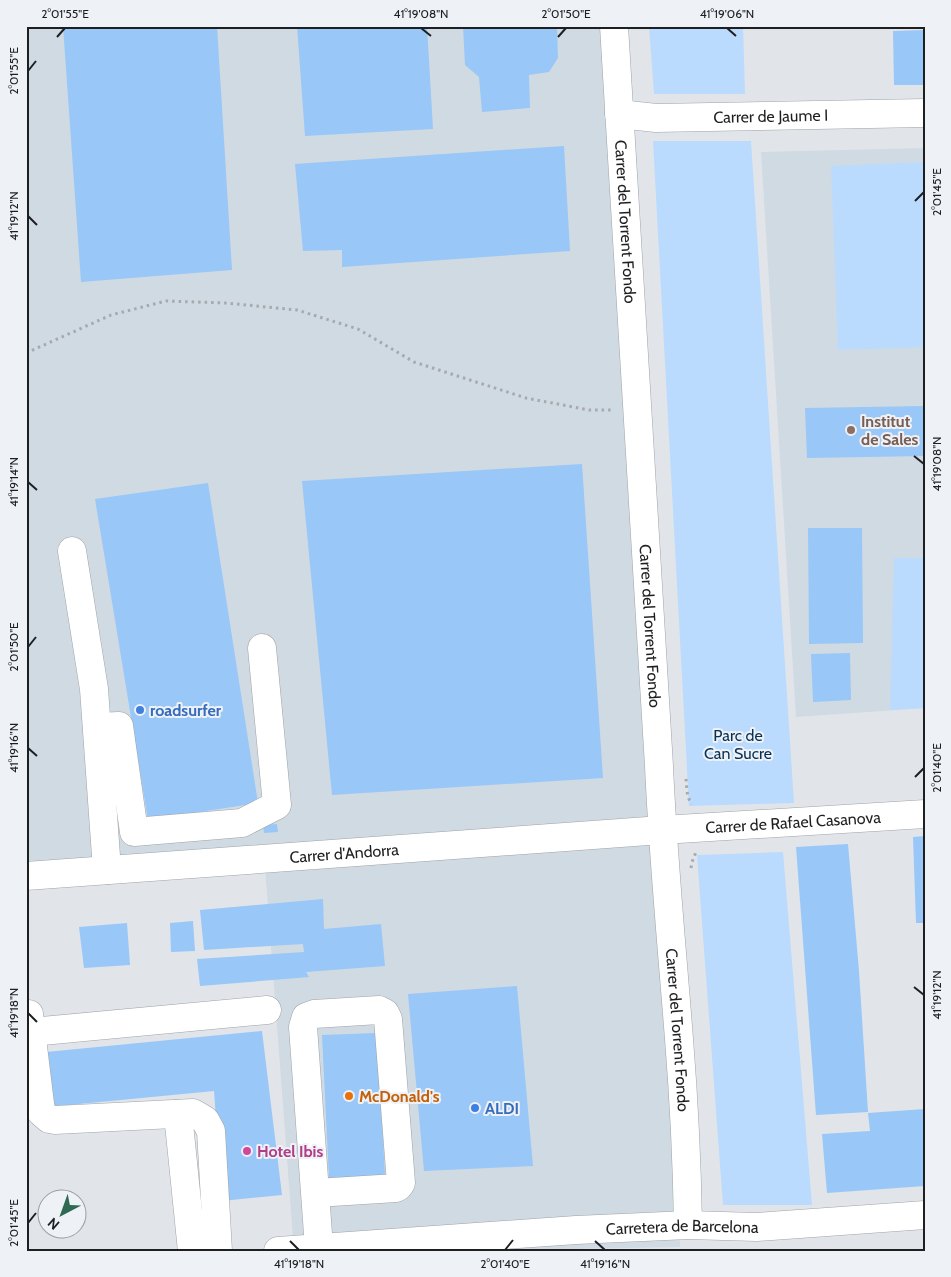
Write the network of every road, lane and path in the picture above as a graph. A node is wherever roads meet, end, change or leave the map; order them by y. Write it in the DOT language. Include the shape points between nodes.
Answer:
graph roads {
  1 [pos="614,26"];
  2 [pos="925,113"];
  3 [pos="619,114"];
  4 [pos="26,353"];
  5 [pos="636,409"];
  6 [pos="72,550"];
  7 [pos="262,648"];
  8 [pos="97,727"];
  9 [pos="925,814"];
  10 [pos="704,828"];
  11 [pos="662,830"];
  12 [pos="106,870"];
  13 [pos="26,876"];
  14 [pos="692,877"];
  15 [pos="267,1010"];
  16 [pos="178,1114"];
  17 [pos="316,1193"];
  18 [pos="925,1215"];
  19 [pos="688,1225"];
  20 [pos="322,1249"];
  21 [pos="192,1251"];
  22 [pos="218,1251"];
  23 [pos="278,1251"];
  1 -- 3 [label="street, Carrer del Torrent Fondo"];
  2 -- 3 [label="street, Carrer de Jaume I" via="656,118"];
  3 -- 5 [label="street, Carrer del Torrent Fondo"];
  4 -- 5 [label="path" via="111,315 157,303 226,303 297,310 358,329 414,362 526,398 589,410"];
  5 -- 11 [label="street, Carrer del Torrent Fondo"];
  6 -- 8 [label="street"];
  7 -- 8 [label="street" via="277,804 242,823 134,832 119,726"];
  8 -- 12 [label="street"];
  9 -- 10 [label="street, Carrer de Rafael Casanova"];
  10 -- 11 [label="street, Carrer de Rafael Casanova"];
  10 -- 14 [label="path" via="705,840 692,862"];
  11 -- 12 [label="street, Carrer d'Andorra"];
  11 -- 19 [label="street, Carrer del Torrent Fondo" via="679,1041"];
  12 -- 13 [label="street, Carrer d'Andorra"];
  15 -- 16 [label="street" via="30,1023 41,1112 49,1119"];
  16 -- 21 [label="street"];
  16 -- 22 [label="street" via="193,1113 205,1120 211,1131"];
  17 -- 17 [label="street" via="399,1186 388,1019 379,1010 306,1017 303,1027"];
  17 -- 20 [label="street"];
  18 -- 19 [label="street, Carretera de Barcelona" via="757,1227"];
  19 -- 20 [label="street, Carretera de Barcelona"];
  20 -- 23 [label="street, Carretera de Barcelona"];
}
